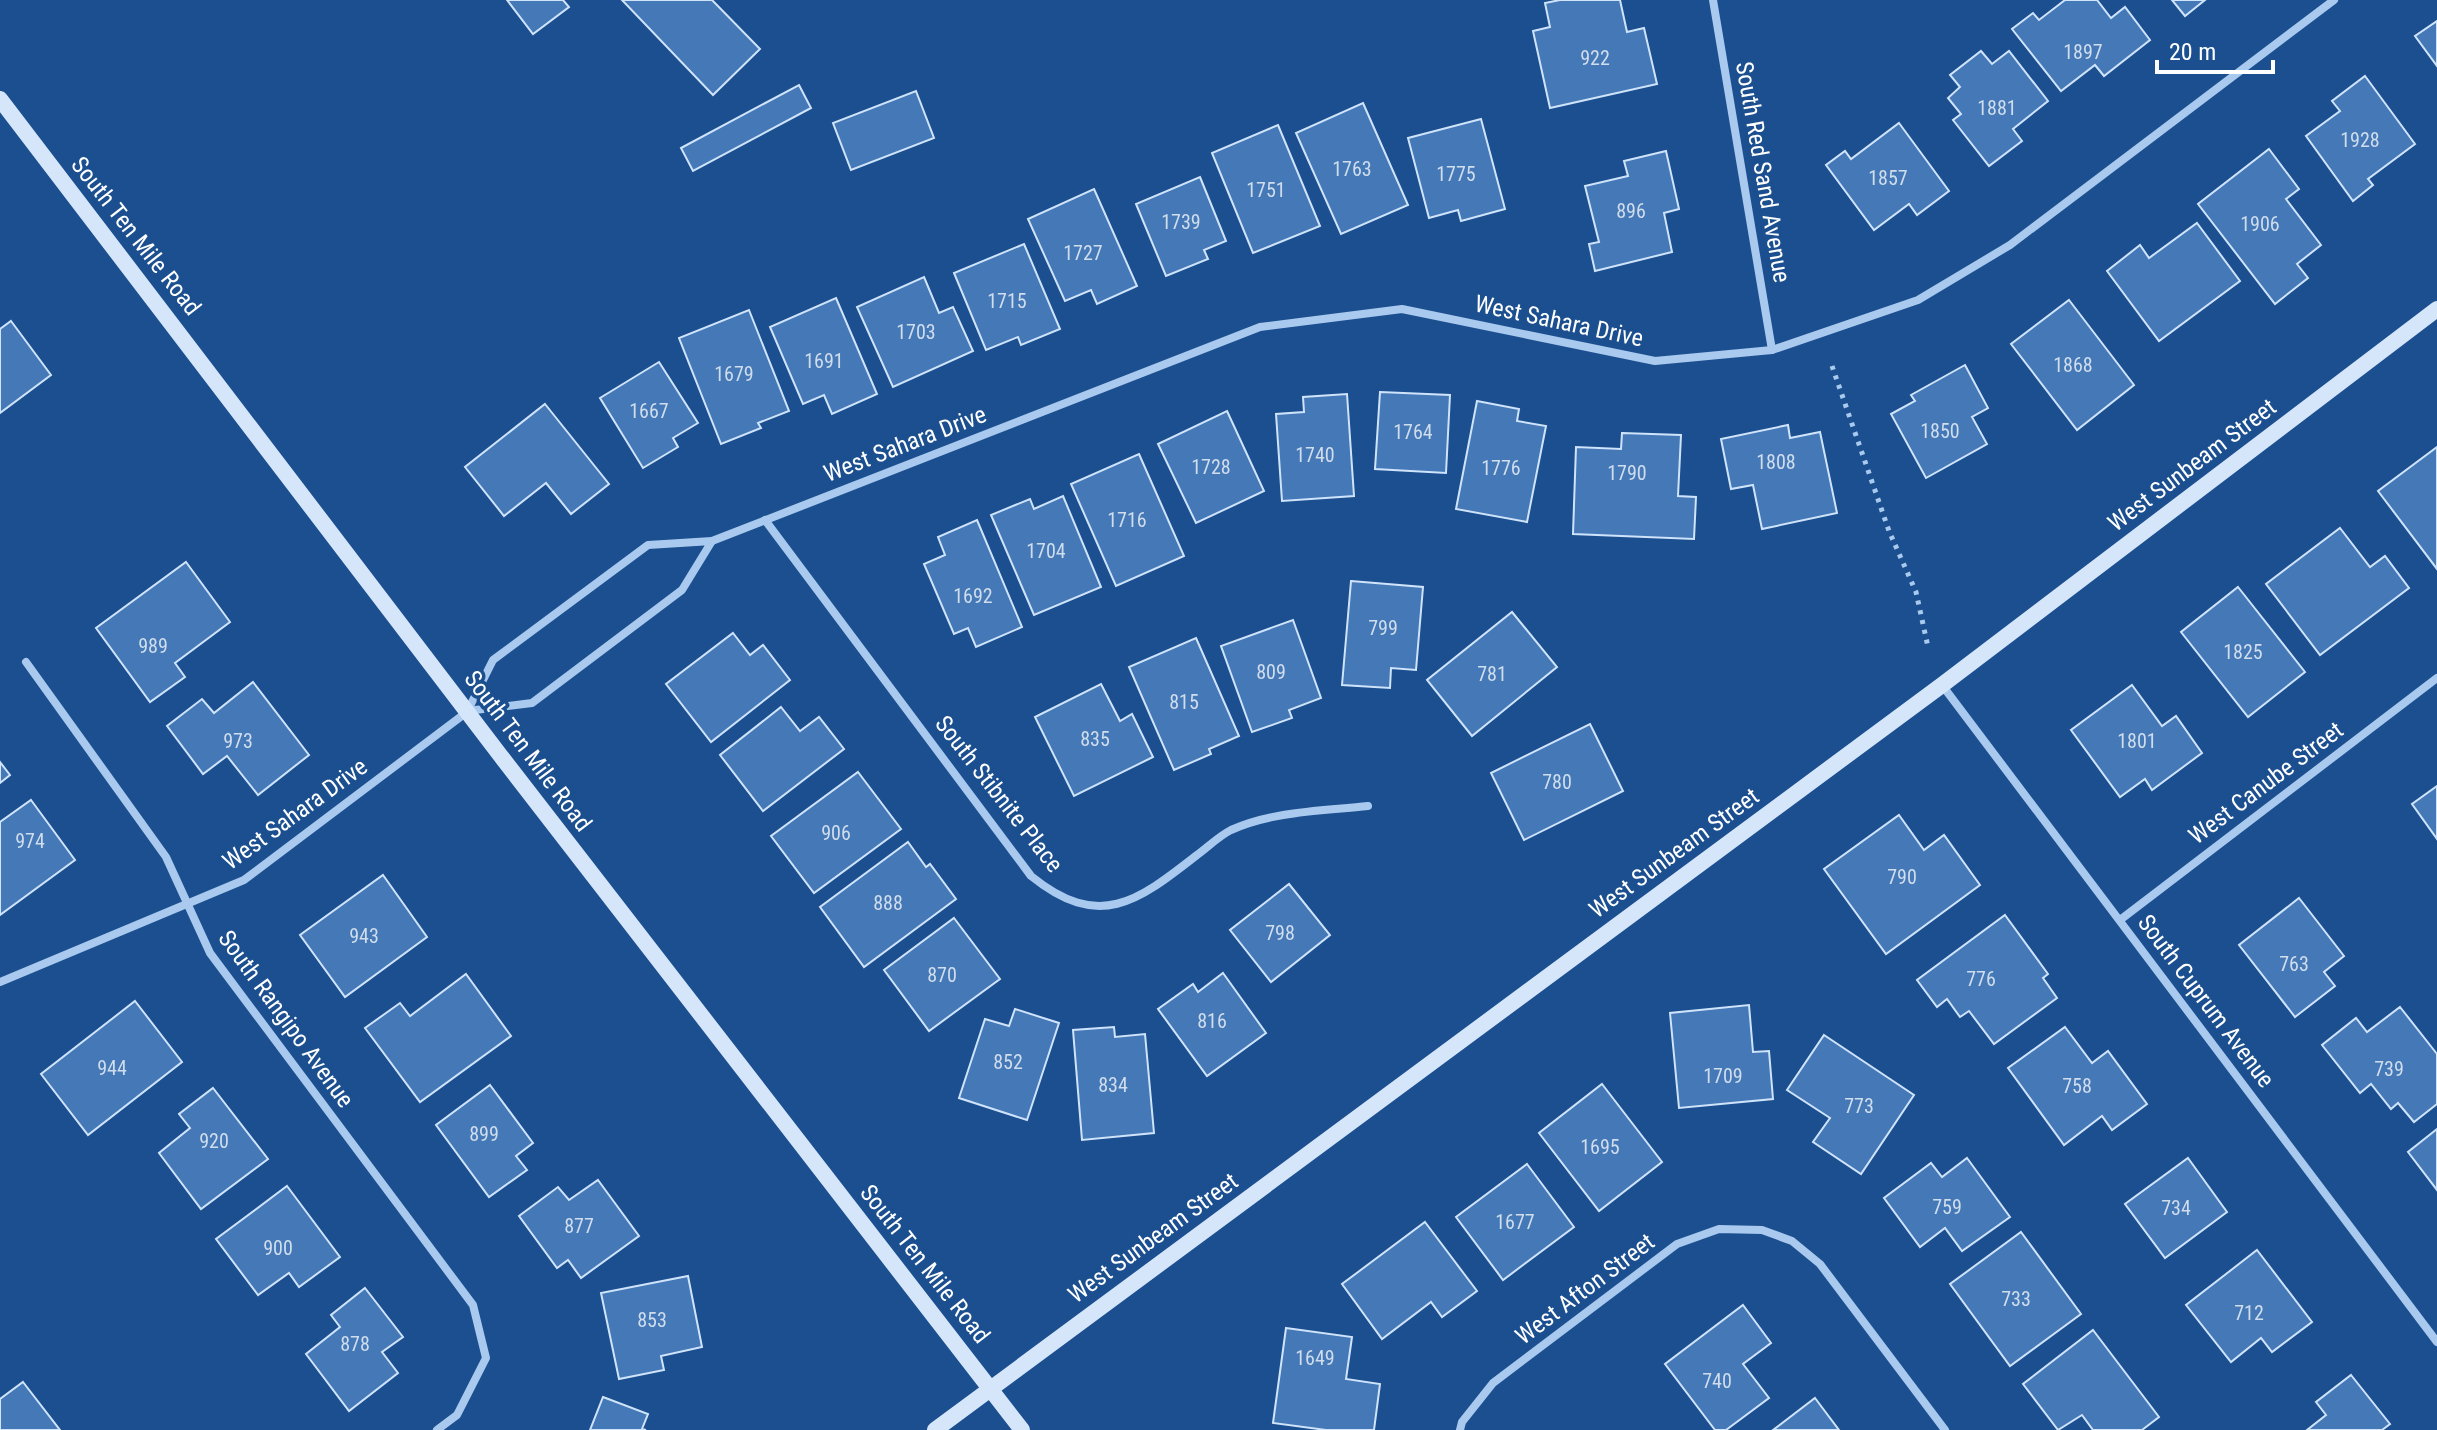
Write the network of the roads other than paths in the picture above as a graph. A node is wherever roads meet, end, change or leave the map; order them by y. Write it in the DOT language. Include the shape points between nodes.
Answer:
graph roads {
  1 [pos="1713,0"];
  2 [pos="2334,0"];
  3 [pos="0,99"];
  4 [pos="2437,309"];
  5 [pos="1772,350"];
  6 [pos="765,520"];
  7 [pos="712,541"];
  8 [pos="26,662"];
  9 [pos="2437,678"];
  10 [pos="1942,685"];
  11 [pos="467,712"];
  12 [pos="1368,806"];
  13 [pos="186,907"];
  14 [pos="2120,920"];
  15 [pos="0,982"];
  16 [pos="2437,1342"];
  17 [pos="991,1388"];
  18 [pos="437,1430"];
  19 [pos="935,1430"];
  20 [pos="1022,1430"];
  21 [pos="1460,1430"];
  22 [pos="1945,1430"];
  1 -- 5 [label="street, South Red Sand Avenue"];
  2 -- 5 [label="street, West Sahara Drive" via="2010,245 1918,300"];
  3 -- 11 [label="street, South Ten Mile Road"];
  4 -- 10 [label="street, West Sunbeam Street"];
  5 -- 6 [label="street, West Sahara Drive" via="1655,361 1402,309 1260,327"];
  6 -- 7 [label="street, West Sahara Drive"];
  6 -- 12 [label="street, South Stibnite Place" via="1031,876 1054,894 1079,905 1117,904 1149,892 1227,832 1261,818"];
  7 -- 11 [label="street, West Sahara Drive" via="682,590 532,703"];
  7 -- 11 [label="street, West Sahara Drive" via="648,545 493,660"];
  8 -- 13 [label="street, South Rangipo Avenue" via="166,857"];
  9 -- 14 [label="street, West Canube Street"];
  10 -- 14 [label="street, South Cuprum Avenue"];
  10 -- 17 [label="street, West Sunbeam Street"];
  11 -- 13 [label="street, West Sahara Drive" via="244,880"];
  11 -- 17 [label="street, South Ten Mile Road"];
  13 -- 15 [label="street, West Sahara Drive"];
  13 -- 18 [label="street, South Rangipo Avenue" via="210,953 473,1305 486,1358 457,1415"];
  14 -- 16 [label="street, South Cuprum Avenue"];
  17 -- 19 [label="street, West Sunbeam Street"];
  17 -- 20 [label="street, South Ten Mile Road"];
  21 -- 22 [label="street, West Afton Street" via="1493,1383 1677,1244 1719,1229 1762,1230 1792,1241 1820,1264"];
}
